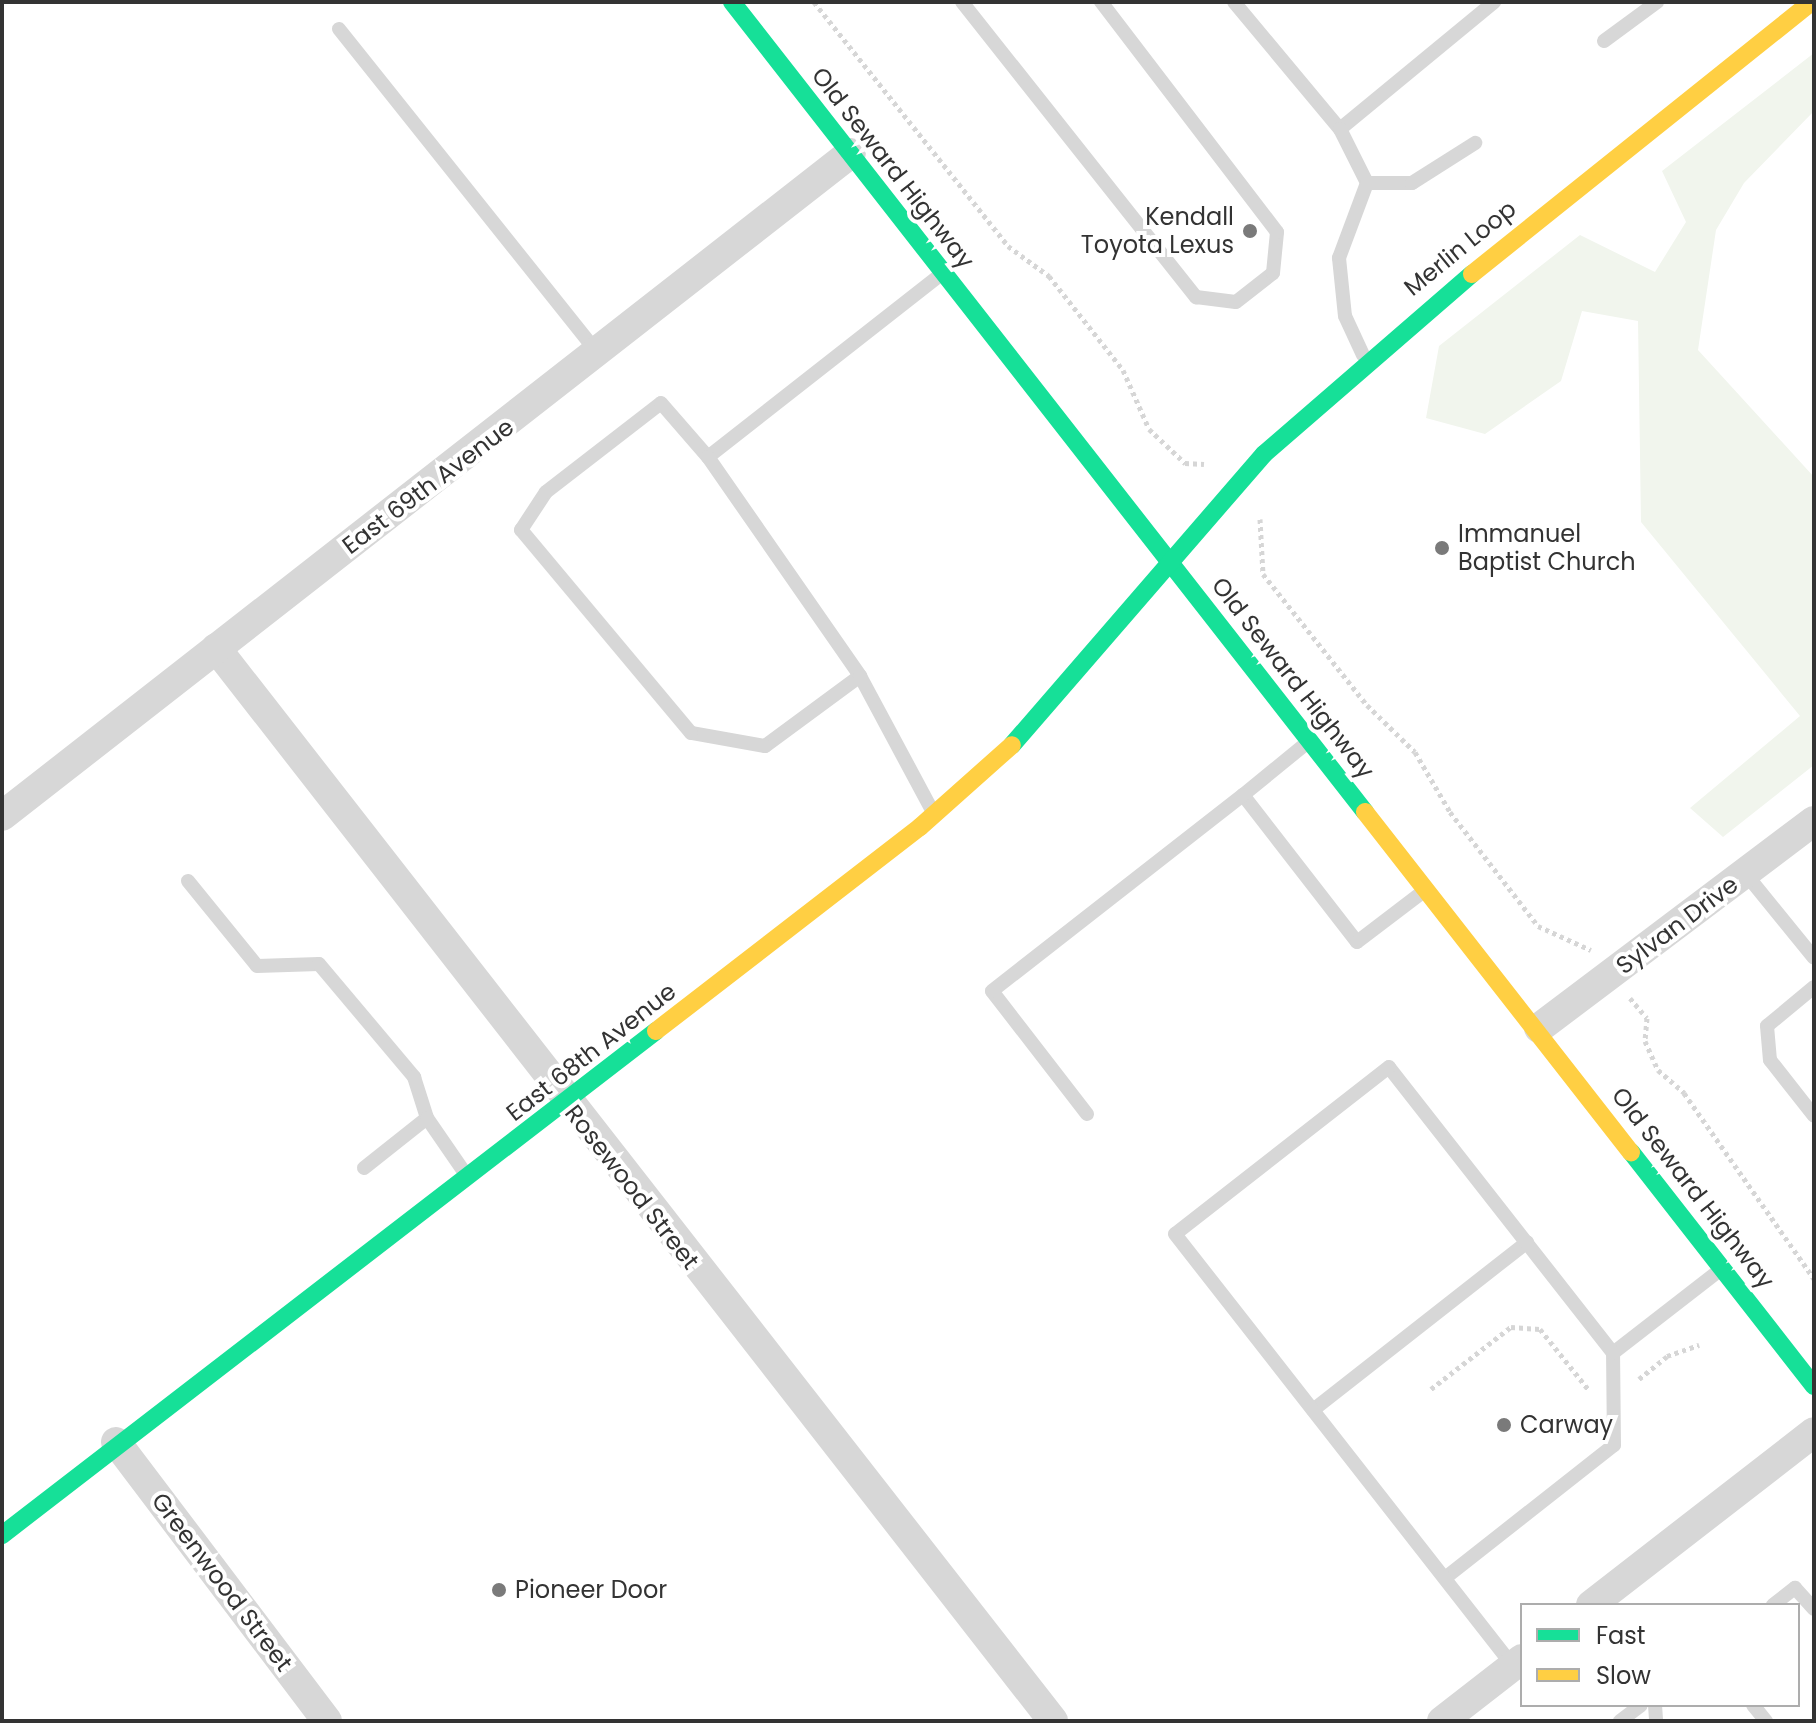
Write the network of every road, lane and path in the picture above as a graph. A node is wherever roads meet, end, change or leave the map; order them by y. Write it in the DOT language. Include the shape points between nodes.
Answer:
graph roads {
  1 [pos="732,2"];
  2 [pos="814,2"];
  3 [pos="962,2"];
  4 [pos="1101,2"];
  5 [pos="1234,2"];
  6 [pos="1494,2"];
  7 [pos="1657,2"];
  8 [pos="1811,2"];
  9 [pos="1478,7"];
  10 [pos="339,29"];
  11 [pos="1604,41"];
  12 [pos="1340,129"];
  13 [pos="1475,143"];
  14 [pos="851,153"];
  15 [pos="1367,183"];
  16 [pos="944,272"];
  17 [pos="599,356"];
  18 [pos="1365,359"];
  19 [pos="708,457"];
  20 [pos="1235,489"];
  21 [pos="1172,565"];
  22 [pos="216,648"];
  23 [pos="860,676"];
  24 [pos="1311,740"];
  25 [pos="1243,795"];
  26 [pos="934,814"];
  27 [pos="2,816"];
  28 [pos="1814,821"];
  29 [pos="1745,873"];
  30 [pos="188,881"];
  31 [pos="1428,888"];
  32 [pos="1814,958"];
  33 [pos="1611,974"];
  34 [pos="1814,987"];
  35 [pos="1539,1028"];
  36 [pos="565,1103"];
  37 [pos="1087,1114"];
  38 [pos="1814,1116"];
  39 [pos="427,1118"];
  40 [pos="364,1168"];
  41 [pos="468,1177"];
  42 [pos="1527,1242"];
  43 [pos="1723,1267"];
  44 [pos="1814,1279"];
  45 [pos="1699,1345"];
  46 [pos="1613,1353"];
  47 [pos="1634,1382"];
  48 [pos="1814,1386"];
  49 [pos="1431,1389"];
  50 [pos="1594,1396"];
  51 [pos="1313,1410"];
  52 [pos="1814,1432"];
  53 [pos="116,1442"];
  54 [pos="3,1532"];
  55 [pos="1445,1578"];
  56 [pos="1594,1603"];
  57 [pos="1776,1603"];
  58 [pos="1814,1609"];
  59 [pos="1518,1662"];
  60 [pos="1638,1707"];
  61 [pos="327,1721"];
  62 [pos="1053,1721"];
  63 [pos="1442,1721"];
  64 [pos="1620,1721"];
  1 -- 14 [label="street, Old Seward Highway"];
  2 -- 20 [label="path" via="1008,246 1049,276 1123,370 1149,429 1185,463 1215,464"];
  3 -- 4 [label="lane" via="1196,297 1236,302 1273,273 1277,232"];
  5 -- 12 [label="lane"];
  6 -- 9 [label="lane"];
  7 -- 11 [label="lane"];
  8 -- 18 [label="street, Merlin Loop"];
  9 -- 12 [label="lane"];
  10 -- 17 [label="lane"];
  12 -- 15 [label="lane"];
  13 -- 15 [label="lane" via="1412,183"];
  14 -- 16 [label="street, Old Seward Highway"];
  14 -- 17 [label="street, East 69th Avenue"];
  15 -- 18 [label="lane" via="1339,258 1345,316"];
  16 -- 19 [label="lane"];
  16 -- 21 [label="street, Old Seward Highway"];
  17 -- 22 [label="street, East 69th Avenue"];
  18 -- 20 [label="street, Merlin Loop"];
  19 -- 23 [label="lane"];
  19 -- 23 [label="lane" via="661,403 546,492 521,530 691,733 765,746"];
  20 -- 21 [label="street, Merlin Loop"];
  20 -- 33 [label="path" via="1261,521 1256,546 1263,574 1367,705 1415,752 1450,812 1538,926 1555,938 1583,941"];
  21 -- 24 [label="street, Old Seward Highway"];
  21 -- 26 [label="street, East 68th Avenue" via="1041,720"];
  22 -- 27 [label="street, East 69th Avenue"];
  22 -- 36 [label="street, Rosewood Street"];
  23 -- 26 [label="lane"];
  24 -- 25 [label="lane"];
  24 -- 31 [label="street, Old Seward Highway"];
  25 -- 31 [label="lane" via="1357,942"];
  25 -- 37 [label="lane" via="992,991"];
  26 -- 36 [label="street, East 68th Avenue"];
  28 -- 29 [label="street, Sylvan Drive"];
  29 -- 32 [label="lane"];
  29 -- 33 [label="street, Sylvan Drive"];
  30 -- 39 [label="lane" via="257,966 319,964 414,1077"];
  31 -- 35 [label="street, Old Seward Highway"];
  33 -- 35 [label="street, Sylvan Drive"];
  33 -- 44 [label="path" via="1647,1018 1645,1041 1658,1070 1684,1093"];
  34 -- 38 [label="lane" via="1767,1026 1770,1060"];
  35 -- 43 [label="street, Old Seward Highway"];
  36 -- 41 [label="street, East 68th Avenue"];
  36 -- 62 [label="street, Rosewood Street"];
  39 -- 40 [label="lane"];
  39 -- 41 [label="lane"];
  41 -- 53 [label="street, East 68th Avenue"];
  42 -- 46 [label="lane"];
  42 -- 51 [label="lane"];
  42 -- 51 [label="lane" via="1389,1067 1175,1234"];
  43 -- 46 [label="lane"];
  43 -- 48 [label="street, Old Seward Highway"];
  45 -- 47 [label="path" via="1667,1356"];
  46 -- 55 [label="lane" via="1614,1445"];
  49 -- 50 [label="path" via="1511,1327 1540,1329"];
  51 -- 55 [label="lane"];
  52 -- 56 [label="street"];
  53 -- 54 [label="street, East 68th Avenue"];
  53 -- 61 [label="street, Greenwood Street"];
  55 -- 59 [label="lane"];
  57 -- 58 [label="lane" via="1795,1588"];
  59 -- 63 [label="street"];
  60 -- 64 [label="lane"];
}
